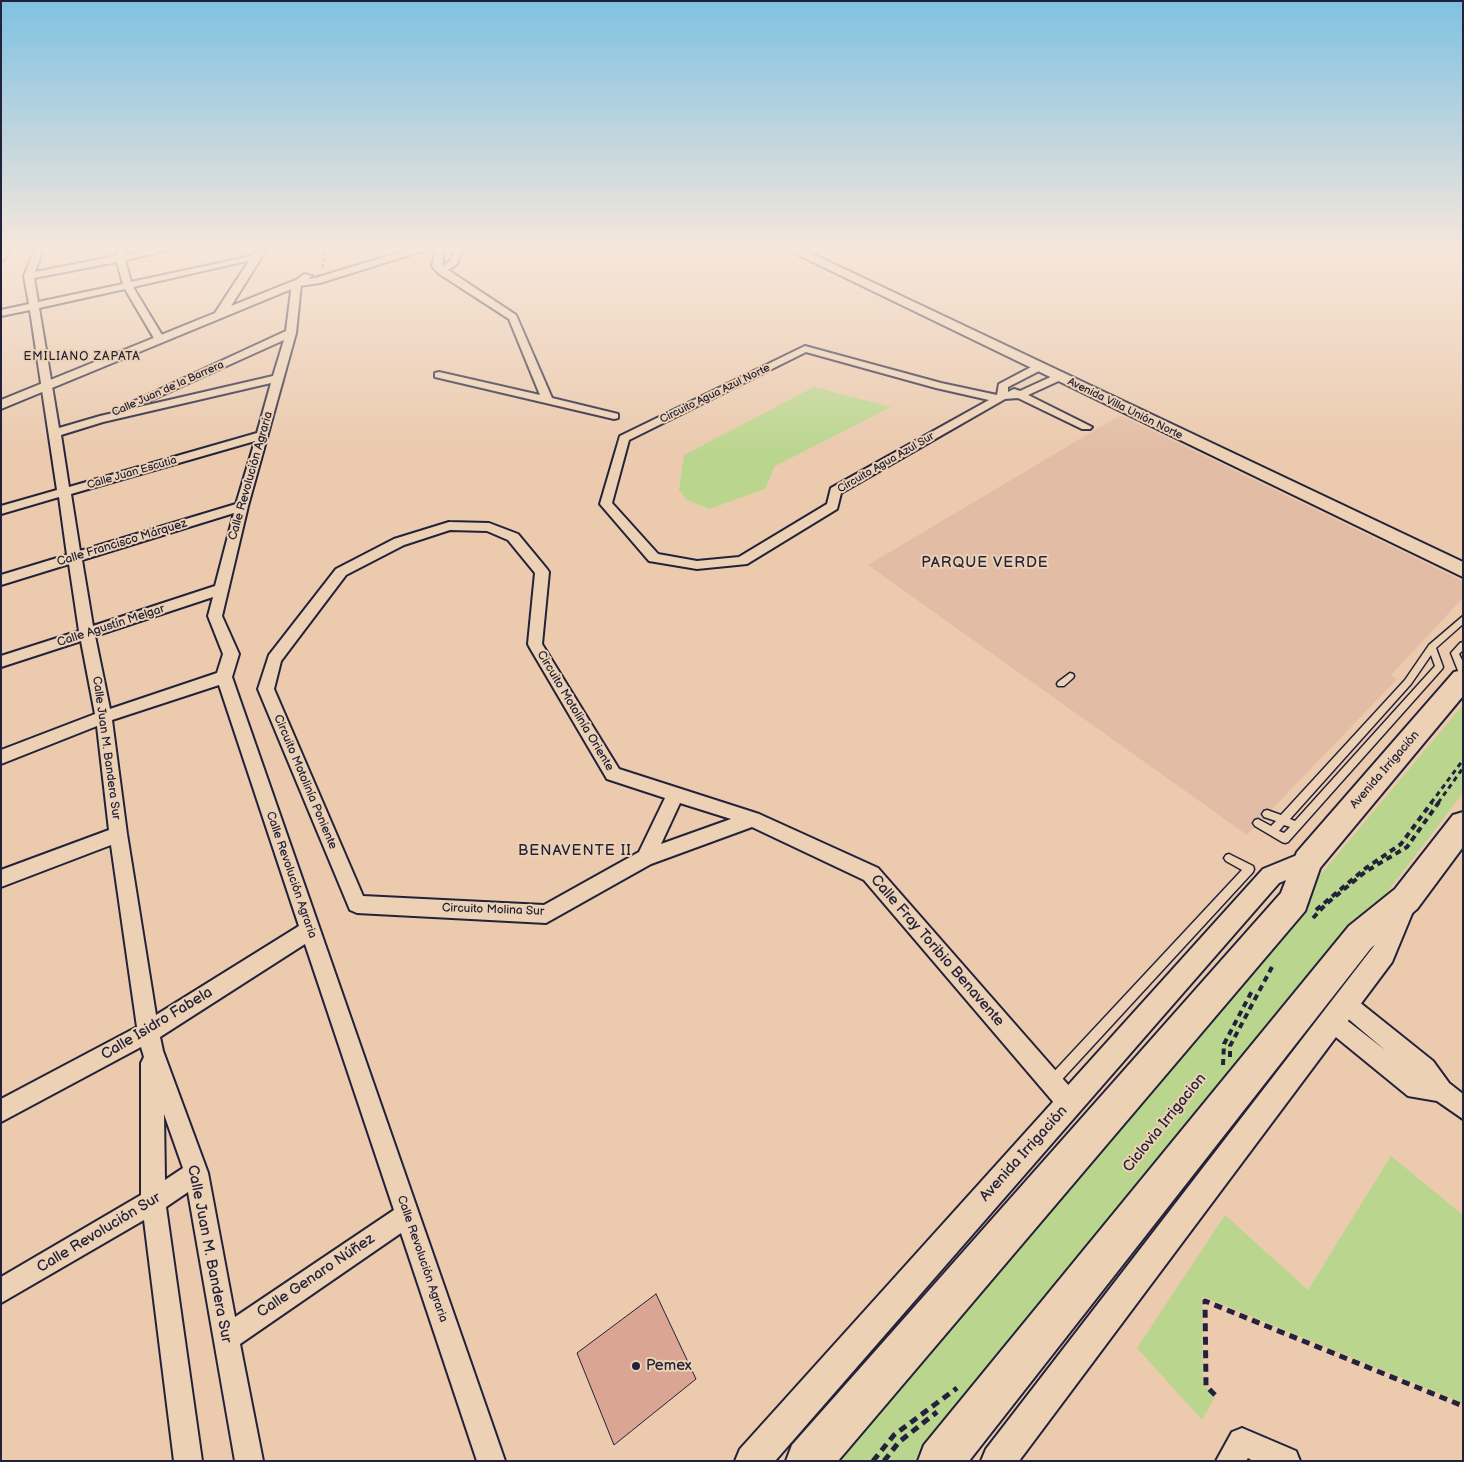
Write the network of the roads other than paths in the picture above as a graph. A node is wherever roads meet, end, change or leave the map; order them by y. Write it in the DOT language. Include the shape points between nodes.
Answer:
graph roads {
  1 [pos="36,315"];
  2 [pos="145,315"];
  3 [pos="295,315"];
  4 [pos="509,315"];
  5 [pos="930,315"];
  6 [pos="218,316"];
  7 [pos="291,333"];
  8 [pos="160,340"];
  9 [pos="806,349"];
  10 [pos="1038,367"];
  11 [pos="439,375"];
  12 [pos="1059,377"];
  13 [pos="279,378"];
  14 [pos="48,386"];
  15 [pos="940,386"];
  16 [pos="1001,393"];
  17 [pos="1019,395"];
  18 [pos="547,400"];
  19 [pos="1,405"];
  20 [pos="977,411"];
  21 [pos="614,416"];
  22 [pos="100,419"];
  23 [pos="1086,427"];
  24 [pos="55,434"];
  25 [pos="263,434"];
  26 [pos="624,438"];
  27 [pos="64,492"];
  28 [pos="242,506"];
  29 [pos="1,510"];
  30 [pos="75,558"];
  31 [pos="1463,570"];
  32 [pos="1,580"];
  33 [pos="221,589"];
  34 [pos="1463,619"];
  35 [pos="87,634"];
  36 [pos="1463,645"];
  37 [pos="1432,647"];
  38 [pos="274,659"];
  39 [pos="1,662"];
  40 [pos="1463,673"];
  41 [pos="1070,676"];
  42 [pos="224,677"];
  43 [pos="1463,679"];
  44 [pos="1061,684"];
  45 [pos="104,717"];
  46 [pos="1,757"];
  47 [pos="676,794"];
  48 [pos="1267,814"];
  49 [pos="753,819"];
  50 [pos="1282,820"];
  51 [pos="1258,823"];
  52 [pos="1463,824"];
  53 [pos="1298,826"];
  54 [pos="1272,832"];
  55 [pos="118,834"];
  56 [pos="645,858"];
  57 [pos="1229,858"];
  58 [pos="1307,861"];
  59 [pos="1,879"];
  60 [pos="1406,900"];
  61 [pos="357,904"];
  62 [pos="310,930"];
  63 [pos="1340,1013"];
  64 [pos="150,1042"];
  65 [pos="1052,1082"];
  66 [pos="1069,1103"];
  67 [pos="1463,1108"];
  68 [pos="1,1111"];
  69 [pos="196,1173"];
  70 [pos="153,1201"];
  71 [pos="407,1215"];
  72 [pos="1,1292"];
  73 [pos="226,1338"];
  74 [pos="188,1461"];
  75 [pos="249,1461"];
  76 [pos="491,1461"];
  77 [pos="752,1461"];
  78 [pos="808,1461"];
  79 [pos="940,1461"];
  80 [pos="998,1461"];
  81 [pos="1230,1461"];
  82 [pos="1286,1461"];
  1 -- 14 [label="street, Calle Juan M. Bandera Sur"];
  2 -- 8 [label="street"];
  3 -- 7 [label="street, Calle Revolución Agraria"];
  4 -- 18 [label="street"];
  5 -- 10 [label="main road, Avenida Villa Unión Norte"];
  6 -- 8 [label="street"];
  7 -- 13 [label="street, Calle Revolución Agraria"];
  7 -- 22 [label="street, Calle Juan de la Barrera"];
  8 -- 14 [label="street"];
  9 -- 15 [label="street"];
  9 -- 26 [label="street, Circuito Agua Azul Norte"];
  10 -- 12 [label="main road, Avenida Villa Unión Norte"];
  10 -- 16 [label="street, Circuito Agua Azul Sur"];
  11 -- 18 [label="street"];
  12 -- 17 [label="street"];
  12 -- 31 [label="main road, Avenida Villa Unión Norte"];
  13 -- 22 [label="street, Calle Juan de la Barrera"];
  13 -- 25 [label="street, Calle Revolución Agraria"];
  14 -- 19 [label="street"];
  14 -- 24 [label="street, Calle Juan M. Bandera Sur"];
  15 -- 16 [label="street"];
  15 -- 20 [label="street"];
  16 -- 17 [label="street"];
  16 -- 20 [label="street, Circuito Agua Azul Sur"];
  17 -- 23 [label="street"];
  18 -- 21 [label="street"];
  20 -- 26 [label="street, Circuito Agua Azul Sur" via="835,490 833,506 742,561 697,565 654,558 606,504"];
  22 -- 24 [label="street, Calle Juan de la Barrera"];
  24 -- 27 [label="street, Calle Juan M. Bandera Sur"];
  25 -- 27 [label="street, Calle Juan Escutia"];
  25 -- 28 [label="street, Calle Revolución Agraria"];
  27 -- 29 [label="street, Calle Juan Escutia"];
  27 -- 30 [label="street, Calle Juan M. Bandera Sur"];
  28 -- 30 [label="street, Calle Francisco Márquez"];
  28 -- 33 [label="street, Calle Revolución Agraria"];
  30 -- 32 [label="street, Calle Francisco Márquez"];
  30 -- 35 [label="street, Calle Juan M. Bandera Sur"];
  33 -- 35 [label="street, Calle Agustín Melgar"];
  33 -- 42 [label="street, Calle Revolución Agraria" via="215,616 231,654"];
  34 -- 37 [label="lane"];
  35 -- 39 [label="street, Calle Agustín Melgar"];
  35 -- 45 [label="street, Calle Juan M. Bandera Sur"];
  36 -- 40 [label="lane" via="1455,653"];
  37 -- 50 [label="lane" via="1408,682"];
  37 -- 53 [label="lane" via="1439,667"];
  38 -- 47 [label="street, Circuito Motolinía Oriente" via="341,572 399,542 449,526 489,527 513,537 542,572 535,644 612,774"];
  38 -- 61 [label="street, Circuito Motolinía Poniente" via="266,689"];
  41 -- 44 [label="lane"];
  42 -- 45 [label="street"];
  42 -- 62 [label="street, Calle Revolución Agraria"];
  43 -- 58 [label="main road, Avenida Irrigación"];
  45 -- 46 [label="street"];
  45 -- 55 [label="street, Calle Juan M. Bandera Sur"];
  47 -- 49 [label="street, Circuito Motolinía Oriente"];
  47 -- 56 [label="street"];
  48 -- 50 [label="lane"];
  49 -- 56 [label="street, Circuito Molina Sur"];
  49 -- 65 [label="street, Calle Fray Toribio Benavente" via="871,874"];
  50 -- 53 [label="lane"];
  50 -- 54 [label="lane"];
  51 -- 54 [label="lane"];
  52 -- 60 [label="main road"];
  53 -- 54 [label="lane" via="1285,839"];
  55 -- 59 [label="street"];
  55 -- 64 [label="street, Calle Juan M. Bandera Sur"];
  56 -- 61 [label="street, Circuito Molina Sur" via="546,914"];
  57 -- 65 [label="lane" via="1249,869"];
  58 -- 66 [label="street, Avenida Irrigación" via="1271,876"];
  58 -- 78 [label="main road, Avenida Irrigación" via="1294,901"];
  60 -- 63 [label="street" via="1383,954"];
  60 -- 79 [label="main road" via="1360,937"];
  62 -- 64 [label="street, Calle Isidro Fabela"];
  62 -- 71 [label="street, Calle Revolución Agraria"];
  63 -- 67 [label="street" via="1416,1088 1441,1091"];
  63 -- 80 [label="street"];
  64 -- 68 [label="street, Calle Isidro Fabela"];
  64 -- 69 [label="street, Calle Juan M. Bandera Sur"];
  64 -- 70 [label="street, Calle Juan M. Bandera Sur"];
  65 -- 66 [label="street, Calle Fray Toribio Benavente"];
  66 -- 77 [label="street, Avenida Irrigación"];
  69 -- 70 [label="street, Calle Revolución Sur"];
  69 -- 73 [label="street, Calle Juan M. Bandera Sur"];
  70 -- 72 [label="street, Calle Revolución Sur"];
  70 -- 74 [label="street, Calle Juan M. Bandera Sur"];
  71 -- 73 [label="street, Calle Genaro Núñez"];
  71 -- 76 [label="street, Calle Revolución Agraria"];
  73 -- 75 [label="street, Calle Juan M. Bandera Sur"];
  81 -- 82 [label="street" via="1242,1442"];
}
